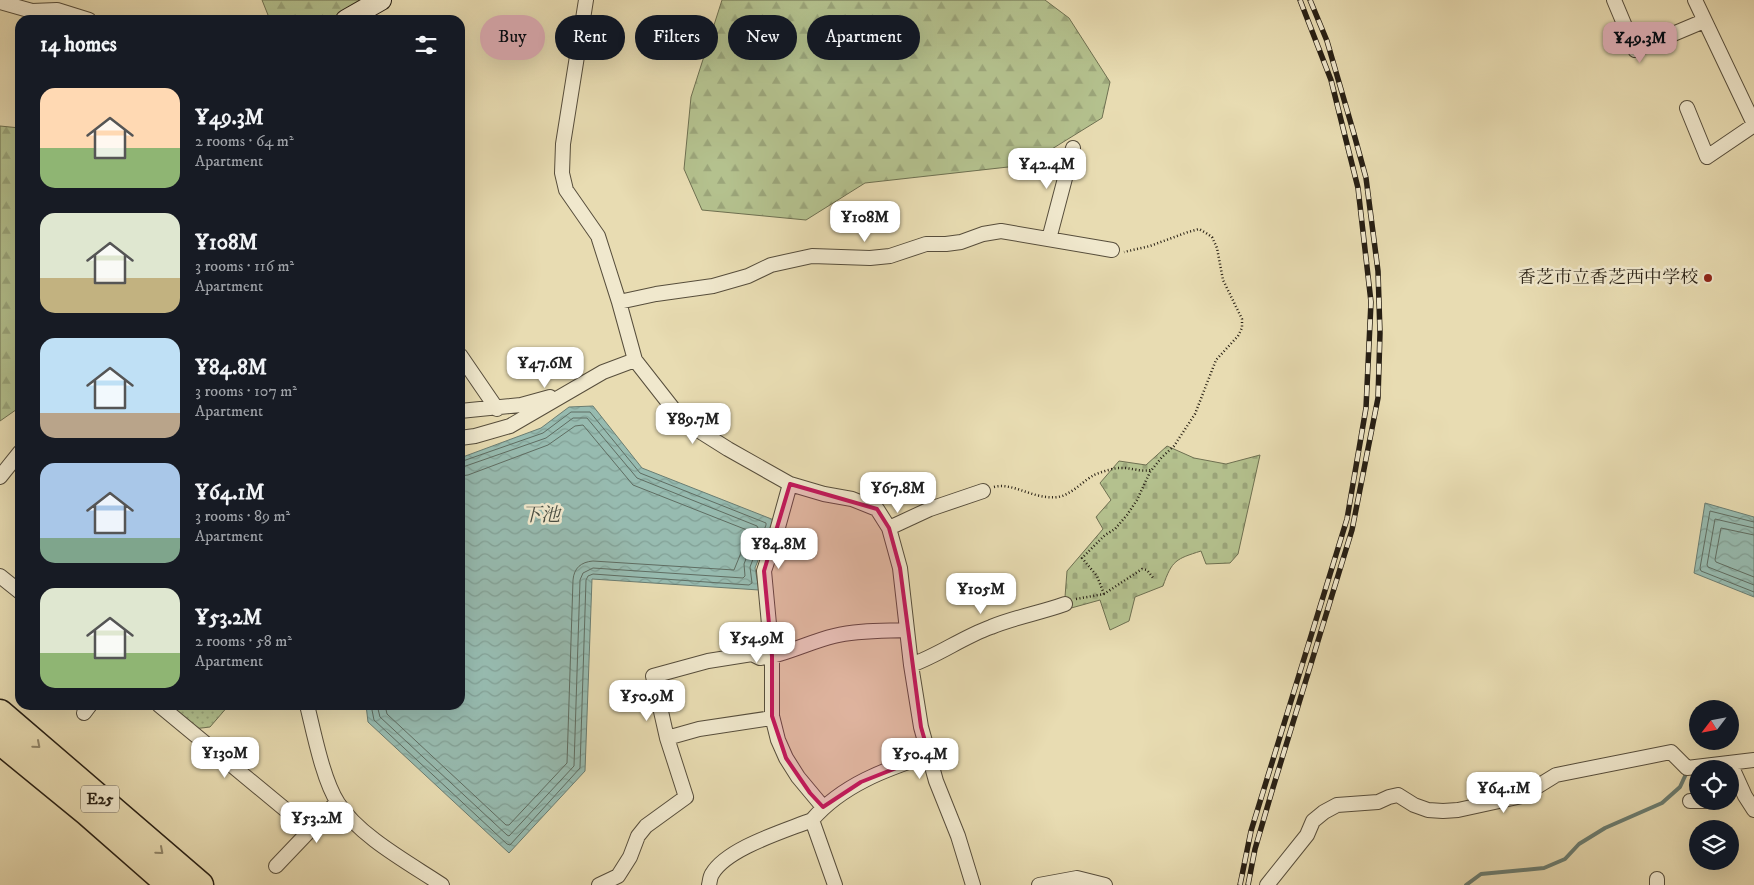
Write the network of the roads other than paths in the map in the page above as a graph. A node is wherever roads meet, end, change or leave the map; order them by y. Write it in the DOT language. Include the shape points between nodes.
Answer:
graph roads {
  1 [pos="381,0"];
  2 [pos="586,0"];
  3 [pos="1614,0"];
  4 [pos="1695,0"];
  5 [pos="0,2"];
  6 [pos="56,10"];
  7 [pos="72,15"];
  8 [pos="359,15"];
  9 [pos="1704,21"];
  10 [pos="1686,108"];
  11 [pos="1754,124"];
  12 [pos="1073,148"];
  13 [pos="1049,239"];
  14 [pos="1112,250"];
  15 [pos="620,302"];
  16 [pos="635,360"];
  17 [pos="465,362"];
  18 [pos="566,393"];
  19 [pos="498,409"];
  20 [pos="465,411"];
  21 [pos="465,437"];
  22 [pos="15,458"];
  23 [pos="0,478"];
  24 [pos="790,484"];
  25 [pos="983,491"];
  26 [pos="889,528"];
  27 [pos="0,576"];
  28 [pos="15,588"];
  29 [pos="1065,604"];
  30 [pos="907,630"];
  31 [pos="772,656"];
  32 [pos="911,664"];
  33 [pos="165,710"];
  34 [pos="308,710"];
  35 [pos="0,713"];
  36 [pos="772,718"];
  37 [pos="667,738"];
  38 [pos="0,741"];
  39 [pos="929,755"];
  40 [pos="0,757"];
  41 [pos="1754,760"];
  42 [pos="1739,762"];
  43 [pos="1689,768"];
  44 [pos="1739,793"];
  45 [pos="337,802"];
  46 [pos="1752,805"];
  47 [pos="823,807"];
  48 [pos="88,813"];
  49 [pos="812,820"];
  50 [pos="310,830"];
  51 [pos="276,866"];
  52 [pos="170,885"];
  53 [pos="200,885"];
  54 [pos="442,885"];
  55 [pos="600,885"];
  56 [pos="709,885"];
  57 [pos="835,885"];
  58 [pos="973,885"];
  59 [pos="1039,885"];
  60 [pos="1105,885"];
  61 [pos="1267,885"];
  1 -- 8 [label="street"];
  2 -- 15 [label="street" via="563,144 562,173 566,190 598,236"];
  3 -- 9 [label="street" via="1635,50"];
  4 -- 9 [label="street"];
  5 -- 6 [label="street" via="32,11"];
  6 -- 7 [label="street"];
  9 -- 11 [label="street"];
  10 -- 11 [label="street" via="1707,157"];
  12 -- 13 [label="street"];
  13 -- 14 [label="street"];
  13 -- 15 [label="street" via="1001,231 961,242 926,244 890,256 812,256 772,265 713,286"];
  15 -- 16 [label="street"];
  16 -- 18 [label="street" via="603,372"];
  16 -- 24 [label="street" via="682,420"];
  17 -- 19 [label="street"];
  18 -- 19 [label="street"];
  18 -- 21 [label="street" via="510,426"];
  19 -- 20 [label="street"];
  22 -- 23 [label="street"];
  24 -- 26 [label="street" via="852,499 877,509"];
  24 -- 31 [label="street" via="764,571"];
  25 -- 26 [label="street" via="930,509"];
  26 -- 30 [label="street" via="900,568"];
  27 -- 28 [label="street"];
  29 -- 32 [label="street" via="989,627"];
  30 -- 31 [label="street" via="837,635"];
  30 -- 32 [label="street"];
  31 -- 36 [label="street"];
  31 -- 37 [label="street" via="760,658 752,654 708,661 653,676"];
  32 -- 39 [label="street" via="921,728"];
  33 -- 50 [label="street"];
  34 -- 45 [label="street" via="328,782"];
  35 -- 53 [label="highway, E25, one-way"];
  36 -- 37 [label="street" via="699,729"];
  36 -- 47 [label="street" via="786,758"];
  37 -- 55 [label="street" via="686,797 646,826 618,876"];
  38 -- 48 [label="highway, E25"];
  39 -- 47 [label="street" via="861,782"];
  39 -- 58 [label="street"];
  40 -- 48 [label="highway" via="73,812"];
  41 -- 42 [label="street"];
  43 -- 61 [label="street" via="1670,752 1556,775 1522,796 1442,812 1414,805 1398,796 1378,802 1337,805 1314,821 1307,835"];
  44 -- 46 [label="street"];
  45 -- 50 [label="street"];
  45 -- 54 [label="street" via="358,828"];
  47 -- 49 [label="street"];
  48 -- 52 [label="highway, E25"];
  49 -- 56 [label="street" via="738,851 721,863 712,874"];
  49 -- 57 [label="street"];
  50 -- 51 [label="street"];
  59 -- 60 [label="street" via="1077,878"];
}
